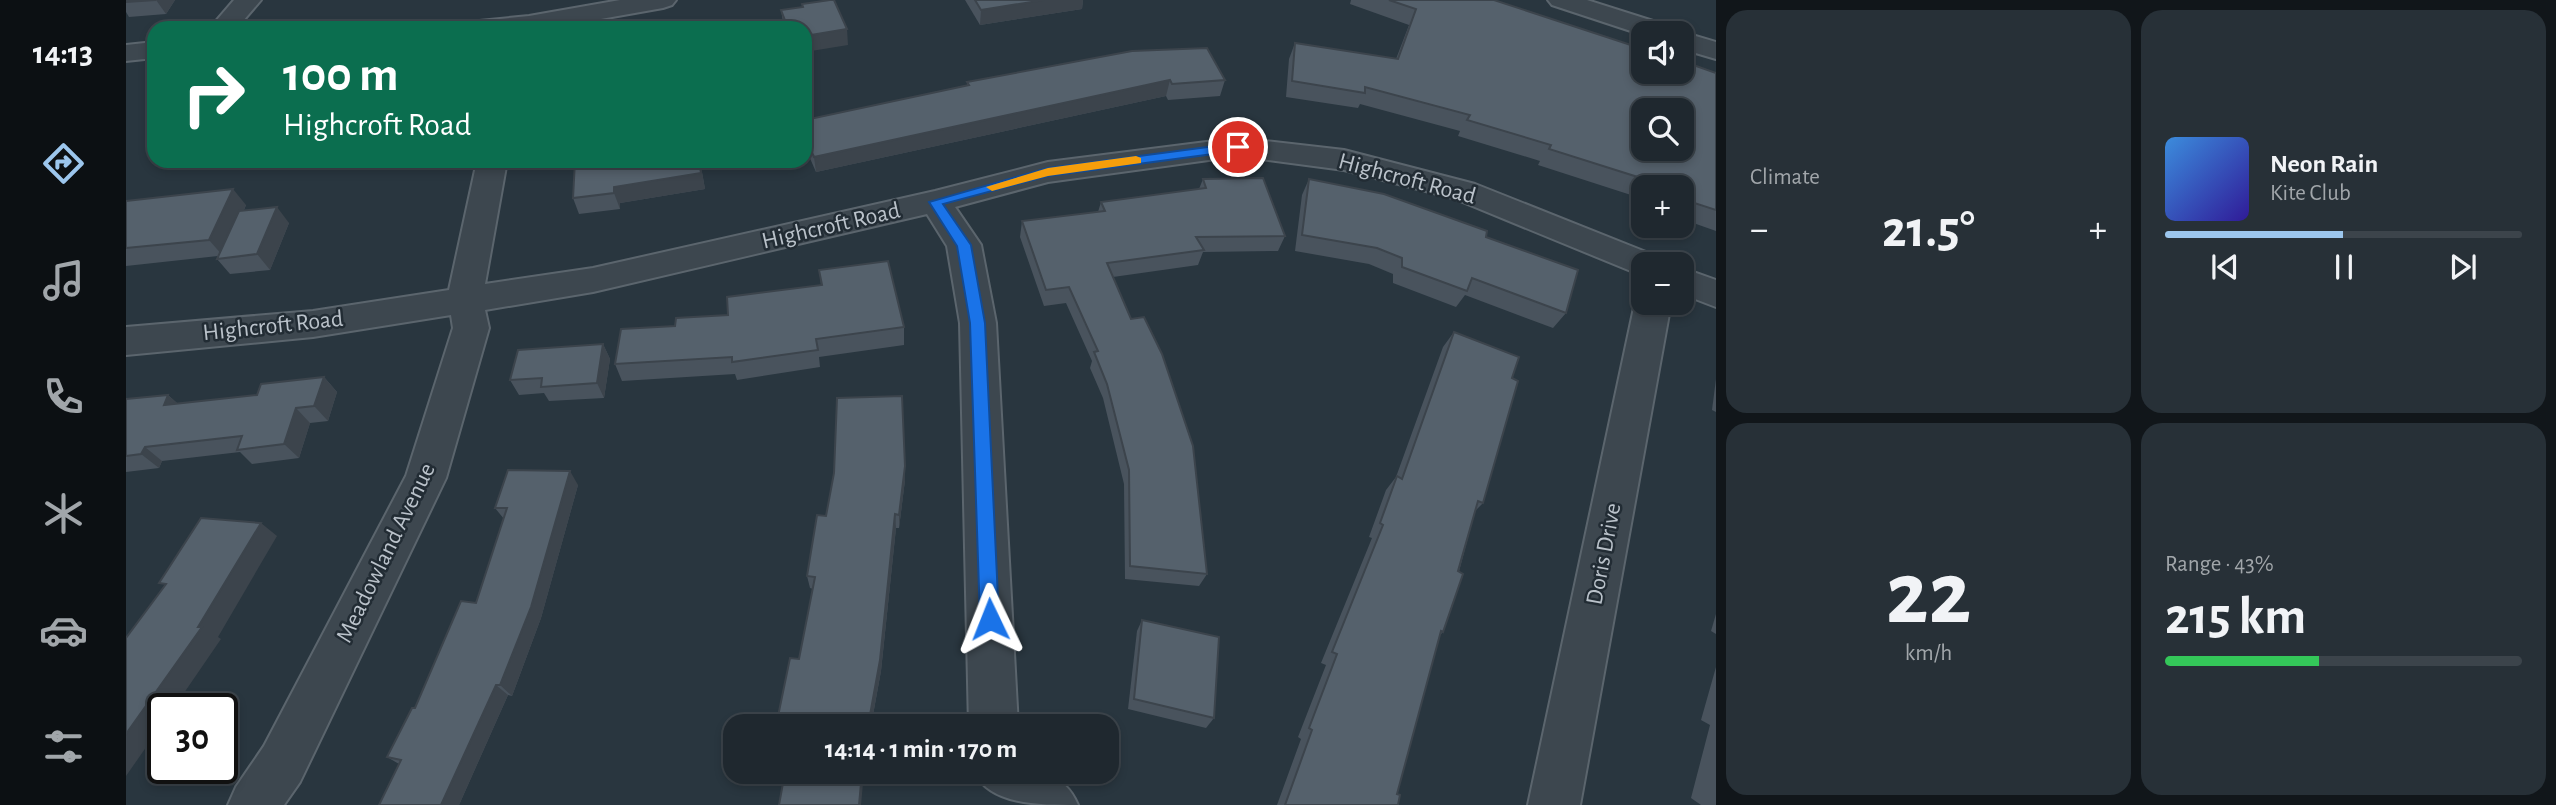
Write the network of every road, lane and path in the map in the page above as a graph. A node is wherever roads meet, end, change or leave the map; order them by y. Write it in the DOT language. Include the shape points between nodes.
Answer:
graph roads {
  1 [pos="248,0"];
  2 [pos="663,0"];
  3 [pos="1561,0"];
  4 [pos="229,21"];
  5 [pos="554,21"];
  6 [pos="1631,23"];
  7 [pos="1694,44"];
  8 [pos="147,51"];
  9 [pos="1716,51"];
  10 [pos="126,53"];
  11 [pos="491,168"];
  12 [pos="935,202"];
  13 [pos="1631,259"];
  14 [pos="1694,285"];
  15 [pos="1716,294"];
  16 [pos="464,299"];
  17 [pos="1651,315"];
  18 [pos="126,341"];
  19 [pos="994,714"];
  20 [pos="995,784"];
  21 [pos="1017,784"];
  22 [pos="254,805"];
  23 [pos="992,805"];
  24 [pos="1052,805"];
  25 [pos="1554,805"];
  1 -- 4 [label="street"];
  2 -- 5 [label="street"];
  3 -- 6 [label="street"];
  7 -- 9 [label="street"];
  8 -- 10 [label="street"];
  11 -- 16 [label="street, Meadowland Avenue"];
  12 -- 13 [label="street, Highcroft Road" via="1048,172 1238,147 1344,159 1465,191"];
  12 -- 16 [label="street, Highcroft Road" via="593,280"];
  12 -- 19 [label="street" via="964,245 978,323"];
  14 -- 15 [label="street"];
  16 -- 18 [label="street, Highcroft Road" via="313,324"];
  16 -- 22 [label="street, Meadowland Avenue" via="471,328 426,478 282,764"];
  17 -- 25 [label="street, Doris Drive"];
  20 -- 23 [label="street"];
  21 -- 24 [label="street"];
}
